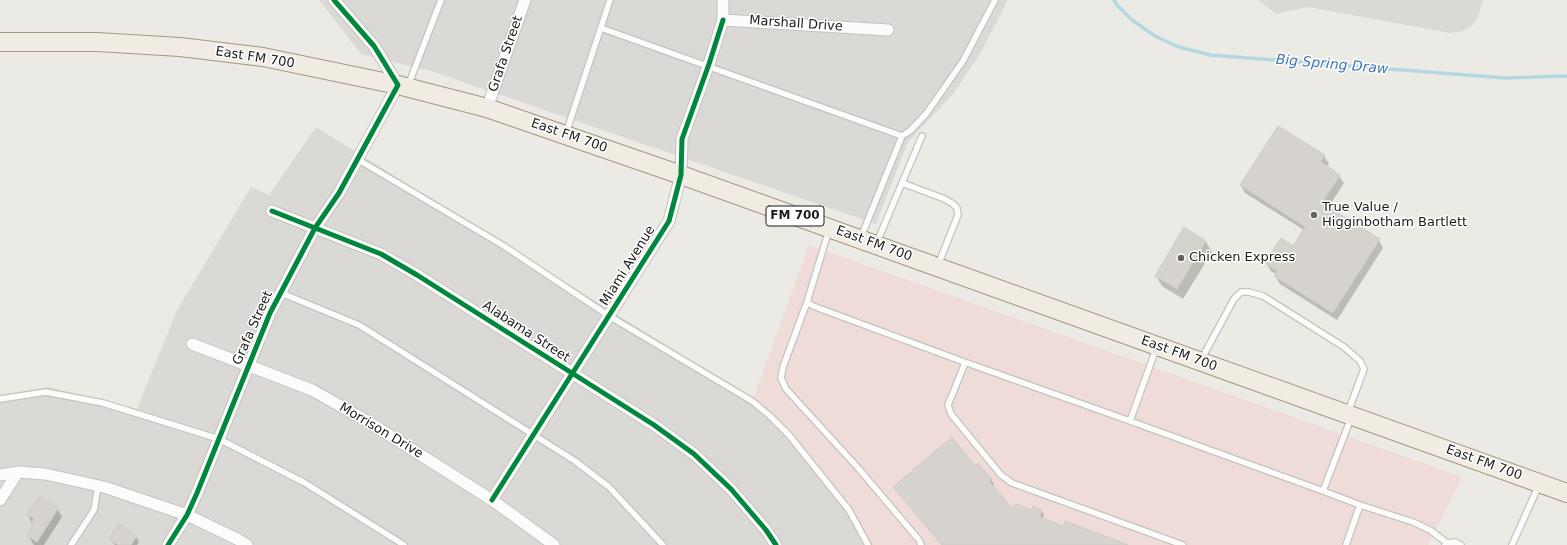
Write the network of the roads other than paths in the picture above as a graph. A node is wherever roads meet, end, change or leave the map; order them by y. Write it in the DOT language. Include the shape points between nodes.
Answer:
graph roads {
  1 [pos="334,0"];
  2 [pos="441,0"];
  3 [pos="525,0"];
  4 [pos="610,0"];
  5 [pos="723,0"];
  6 [pos="995,0"];
  7 [pos="723,20"];
  8 [pos="601,28"];
  9 [pos="888,30"];
  10 [pos="0,42"];
  11 [pos="708,67"];
  12 [pos="402,86"];
  13 [pos="487,108"];
  14 [pos="566,135"];
  15 [pos="902,136"];
  16 [pos="922,136"];
  17 [pos="357,159"];
  18 [pos="681,175"];
  19 [pos="902,183"];
  20 [pos="272,210"];
  21 [pos="315,228"];
  22 [pos="830,228"];
  23 [pos="868,242"];
  24 [pos="937,267"];
  25 [pos="281,293"];
  26 [pos="807,302"];
  27 [pos="609,316"];
  28 [pos="192,344"];
  29 [pos="1157,346"];
  30 [pos="1200,361"];
  31 [pos="965,363"];
  32 [pos="249,364"];
  33 [pos="573,374"];
  34 [pos="0,399"];
  35 [pos="1350,415"];
  36 [pos="1130,421"];
  37 [pos="534,435"];
  38 [pos="219,439"];
  39 [pos="18,472"];
  40 [pos="0,475"];
  41 [pos="1540,483"];
  42 [pos="98,486"];
  43 [pos="1323,491"];
  44 [pos="1567,493"];
  45 [pos="0,500"];
  46 [pos="492,500"];
  47 [pos="1360,505"];
  48 [pos="187,515"];
  49 [pos="1446,544"];
  50 [pos="71,545"];
  51 [pos="168,545"];
  52 [pos="247,545"];
  53 [pos="404,545"];
  54 [pos="554,545"];
  55 [pos="663,545"];
  56 [pos="776,545"];
  57 [pos="868,545"];
  58 [pos="920,545"];
  59 [pos="1183,545"];
  60 [pos="1346,545"];
  61 [pos="1461,545"];
  62 [pos="1512,545"];
  1 -- 12 [label="street" via="374,46"];
  2 -- 12 [label="lane"];
  3 -- 13 [label="street, Grafa Street"];
  4 -- 8 [label="lane"];
  5 -- 7 [label="street"];
  6 -- 15 [label="lane" via="963,62 926,114"];
  7 -- 9 [label="street, Marshall Drive"];
  7 -- 11 [label="street, Miami Avenue"];
  8 -- 11 [label="lane"];
  8 -- 14 [label="lane"];
  10 -- 12 [label="main road, East FM 700 / FM 700" via="97,42 180,47 264,57"];
  11 -- 15 [label="lane"];
  11 -- 18 [label="street, Miami Avenue" via="682,139"];
  12 -- 13 [label="main road, East FM 700 / FM 700"];
  12 -- 17 [label="street, Grafa Street"];
  13 -- 14 [label="main road, East FM 700 / FM 700"];
  14 -- 18 [label="main road, East FM 700 / FM 700"];
  15 -- 23 [label="lane"];
  16 -- 19 [label="lane"];
  17 -- 21 [label="street, Grafa Street" via="339,193"];
  17 -- 27 [label="lane" via="504,246"];
  18 -- 22 [label="main road, East FM 700 / FM 700"];
  18 -- 27 [label="street, Miami Avenue" via="669,220"];
  19 -- 23 [label="lane"];
  19 -- 24 [label="lane" via="945,199 957,208 958,215"];
  20 -- 21 [label="street, Alabama Street"];
  21 -- 25 [label="street, Grafa Street"];
  21 -- 33 [label="street, Alabama Street" via="381,254"];
  22 -- 23 [label="main road, East FM 700 / FM 700"];
  22 -- 26 [label="lane"];
  23 -- 24 [label="main road, East FM 700 / FM 700"];
  24 -- 29 [label="main road, East FM 700 / FM 700"];
  25 -- 32 [label="street, Grafa Street"];
  25 -- 37 [label="lane" via="359,325"];
  26 -- 31 [label="lane"];
  26 -- 58 [label="lane" via="783,367 781,378 786,389 859,469"];
  27 -- 33 [label="street, Miami Avenue"];
  27 -- 57 [label="lane" via="752,401 770,416 789,435 849,510"];
  28 -- 32 [label="street, Morrison Drive"];
  29 -- 30 [label="main road, East FM 700 / FM 700"];
  29 -- 36 [label="lane"];
  30 -- 35 [label="main road, East FM 700 / FM 700"];
  30 -- 35 [label="lane" via="1234,299 1241,292 1263,296 1344,347 1360,361 1364,369"];
  31 -- 36 [label="lane"];
  31 -- 59 [label="lane" via="948,405 950,414 1001,475 1012,483"];
  32 -- 38 [label="street, Grafa Street"];
  32 -- 46 [label="street, Morrison Drive" via="312,390 367,421"];
  33 -- 37 [label="street, Miami Avenue"];
  33 -- 56 [label="street, Alabama Street" via="654,425 694,454 731,489"];
  34 -- 38 [label="lane" via="46,392 104,403"];
  35 -- 41 [label="main road, East FM 700 / FM 700"];
  35 -- 43 [label="lane"];
  36 -- 43 [label="lane"];
  37 -- 46 [label="street, Miami Avenue"];
  37 -- 55 [label="lane" via="609,487"];
  38 -- 48 [label="street, Grafa Street"];
  38 -- 53 [label="lane" via="304,483"];
  39 -- 40 [label="street"];
  39 -- 42 [label="street" via="45,474"];
  39 -- 45 [label="street"];
  41 -- 44 [label="main road, East FM 700 / FM 700"];
  41 -- 62 [label="lane"];
  42 -- 48 [label="street"];
  42 -- 50 [label="lane" via="94,510"];
  43 -- 47 [label="lane"];
  46 -- 54 [label="street, Morrison Drive"];
  47 -- 49 [label="lane" via="1413,522 1430,530"];
  47 -- 60 [label="lane"];
  48 -- 51 [label="street, Grafa Street"];
  48 -- 52 [label="street"];
  49 -- 61 [label="lane" via="1455,542"];
}
